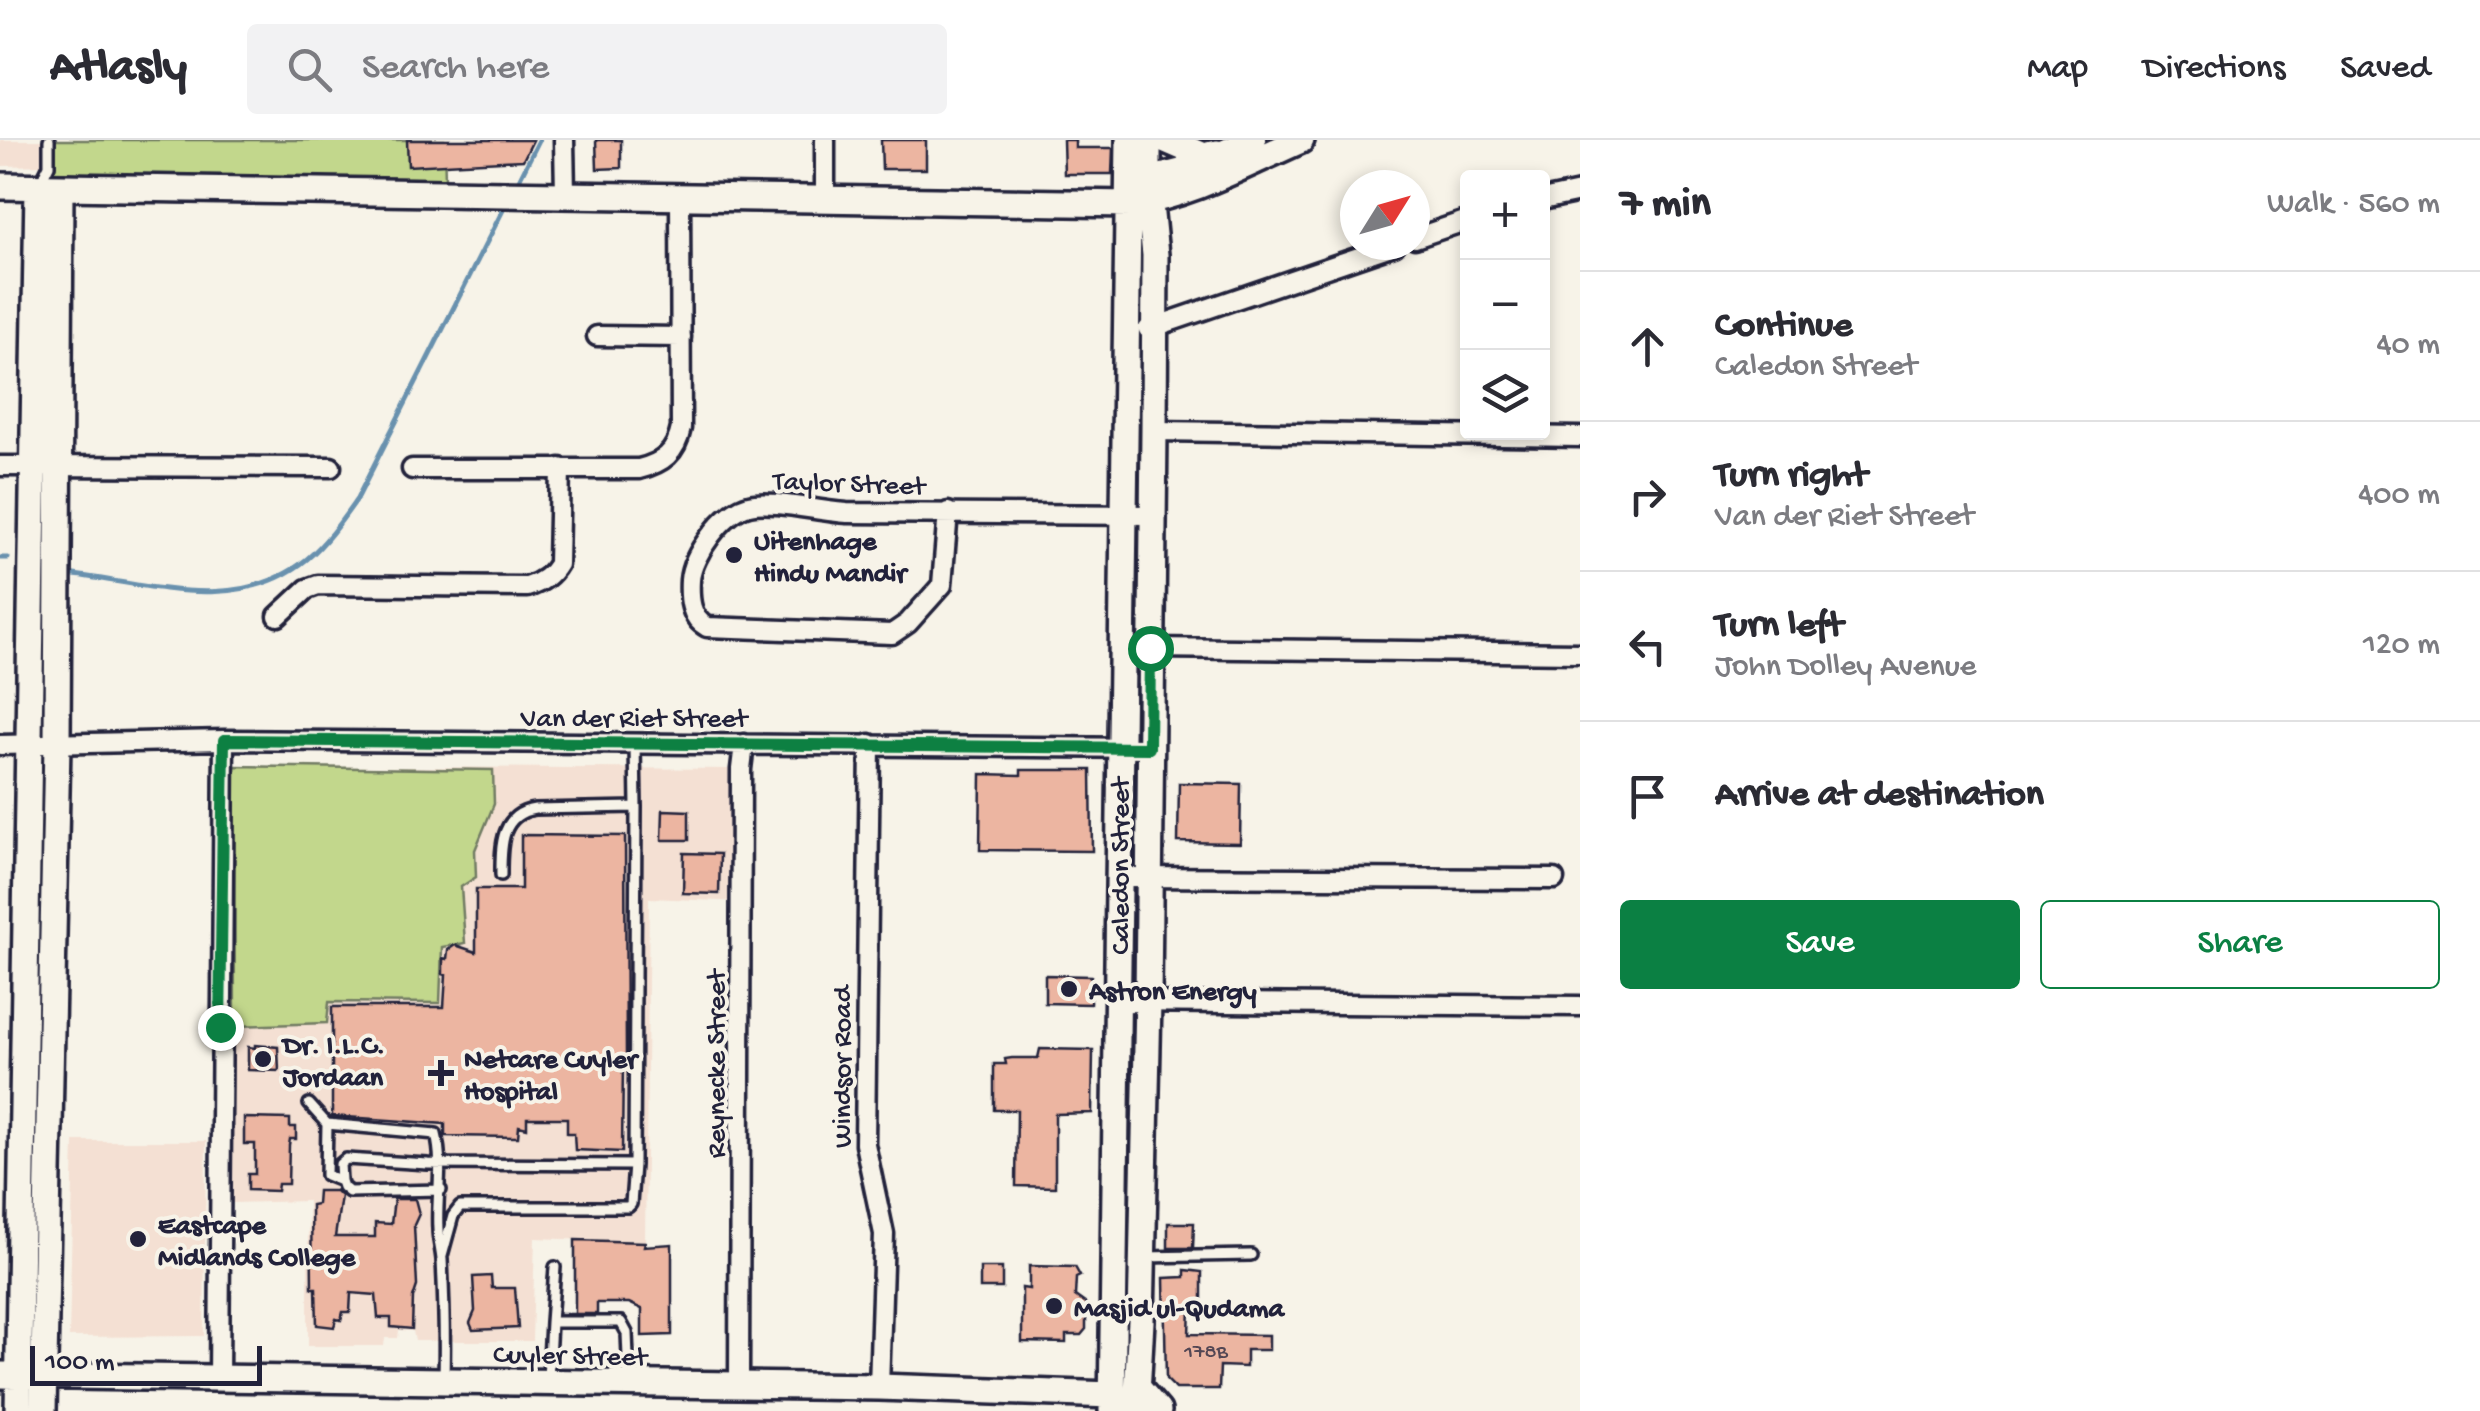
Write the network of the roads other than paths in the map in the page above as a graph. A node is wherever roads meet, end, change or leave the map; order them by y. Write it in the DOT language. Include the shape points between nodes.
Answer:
graph roads {
  1 [pos="49,140"];
  2 [pos="564,140"];
  3 [pos="825,140"];
  4 [pos="1129,140"];
  5 [pos="1148,140"];
  6 [pos="1166,140"];
  7 [pos="1301,140"];
  8 [pos="1244,144"];
  9 [pos="49,180"];
  10 [pos="0,186"];
  11 [pos="1580,192"];
  12 [pos="1139,193"];
  13 [pos="565,194"];
  14 [pos="680,195"];
  15 [pos="825,198"];
  16 [pos="1550,198"];
  17 [pos="1460,223"];
  18 [pos="1430,233"];
  19 [pos="1350,260"];
  20 [pos="1154,327"];
  21 [pos="597,336"];
  22 [pos="1126,336"];
  23 [pos="681,337"];
  24 [pos="1154,431"];
  25 [pos="1580,437"];
  26 [pos="0,466"];
  27 [pos="47,467"];
  28 [pos="330,467"];
  29 [pos="560,468"];
  30 [pos="412,470"];
  31 [pos="948,512"];
  32 [pos="1124,514"];
  33 [pos="1153,515"];
  34 [pos="278,616"];
  35 [pos="1150,648"];
  36 [pos="1580,653"];
  37 [pos="224,740"];
  38 [pos="635,744"];
  39 [pos="744,744"];
  40 [pos="870,744"];
  41 [pos="44,745"];
  42 [pos="0,746"];
  43 [pos="1121,746"];
  44 [pos="1149,748"];
  45 [pos="636,807"];
  46 [pos="501,876"];
  47 [pos="1120,877"];
  48 [pos="1147,877"];
  49 [pos="1554,879"];
  50 [pos="1148,1000"];
  51 [pos="1118,1002"];
  52 [pos="1580,1006"];
  53 [pos="309,1104"];
  54 [pos="328,1124"];
  55 [pos="438,1164"];
  56 [pos="634,1165"];
  57 [pos="342,1181"];
  58 [pos="441,1190"];
  59 [pos="1251,1255"];
  60 [pos="442,1256"];
  61 [pos="1142,1257"];
  62 [pos="555,1268"];
  63 [pos="551,1322"];
  64 [pos="21,1375"];
  65 [pos="219,1379"];
  66 [pos="444,1382"];
  67 [pos="548,1383"];
  68 [pos="630,1384"];
  69 [pos="738,1385"];
  70 [pos="880,1387"];
  71 [pos="1126,1403"];
  72 [pos="18,1411"];
  73 [pos="44,1411"];
  74 [pos="1158,1411"];
  1 -- 9 [label="lane"];
  2 -- 13 [label="street"];
  3 -- 15 [label="street"];
  4 -- 12 [label="main road"];
  5 -- 12 [label="main road"];
  6 -- 8 [label="main road" via="1203,156"];
  7 -- 12 [label="main road"];
  8 -- 12 [label="main road"];
  9 -- 10 [label="main road"];
  9 -- 13 [label="main road"];
  9 -- 27 [label="main road"];
  11 -- 16 [label="street"];
  12 -- 15 [label="main road" via="1098,202 1016,204"];
  12 -- 20 [label="main road, Caledon Street" via="1155,241"];
  12 -- 22 [label="main road, Caledon Street"];
  13 -- 14 [label="main road"];
  14 -- 15 [label="main road"];
  14 -- 23 [label="street"];
  17 -- 18 [label="street"];
  19 -- 20 [label="street"];
  20 -- 22 [label="street"];
  20 -- 24 [label="main road, Caledon Street"];
  21 -- 23 [label="street"];
  22 -- 32 [label="main road, Caledon Street"];
  23 -- 29 [label="street" via="681,428 667,458 639,469"];
  24 -- 25 [label="street"];
  24 -- 33 [label="main road, Caledon Street"];
  26 -- 27 [label="street"];
  27 -- 28 [label="street"];
  27 -- 41 [label="main road"];
  29 -- 30 [label="street"];
  29 -- 34 [label="street" via="558,564 538,583 318,585"];
  31 -- 31 [label="street, Taylor Street" via="749,505 726,520 694,560 692,609 707,627 892,634 942,584"];
  31 -- 32 [label="street, Taylor Street"];
  32 -- 33 [label="street, Taylor Street"];
  32 -- 43 [label="main road, Caledon Street"];
  33 -- 35 [label="main road, Caledon Street"];
  35 -- 36 [label="street"];
  35 -- 44 [label="main road, Caledon Street"];
  37 -- 38 [label="street, Van der Riet Street"];
  37 -- 41 [label="street, Van der Riet Street"];
  37 -- 65 [label="street"];
  38 -- 39 [label="street, Van der Riet Street"];
  38 -- 45 [label="lane"];
  39 -- 40 [label="street, Van der Riet Street"];
  39 -- 69 [label="street, Reynecke Street"];
  40 -- 43 [label="street, Van der Riet Street"];
  40 -- 70 [label="street, Windsor Road" via="864,1144 884,1234"];
  41 -- 42 [label="street, Van der Riet Street"];
  41 -- 64 [label="main road"];
  43 -- 44 [label="street, Van der Riet Street"];
  43 -- 47 [label="main road, Caledon Street"];
  44 -- 48 [label="main road, Caledon Street"];
  45 -- 46 [label="lane" via="520,813 504,835"];
  45 -- 56 [label="lane"];
  47 -- 48 [label="street"];
  47 -- 51 [label="main road, Caledon Street"];
  48 -- 49 [label="street"];
  48 -- 50 [label="main road, Caledon Street"];
  50 -- 51 [label="street"];
  50 -- 52 [label="street"];
  50 -- 61 [label="main road, Caledon Street"];
  51 -- 71 [label="main road, Caledon Street"];
  53 -- 54 [label="lane"];
  54 -- 55 [label="lane" via="433,1132"];
  54 -- 57 [label="lane" via="326,1175"];
  55 -- 56 [label="lane"];
  55 -- 57 [label="lane" via="346,1159 340,1164"];
  55 -- 58 [label="lane"];
  56 -- 60 [label="lane" via="628,1207 460,1207"];
  57 -- 58 [label="lane" via="350,1192"];
  58 -- 60 [label="lane"];
  59 -- 61 [label="lane"];
  60 -- 66 [label="lane"];
  61 -- 71 [label="main road, Caledon Street"];
  62 -- 63 [label="lane"];
  63 -- 67 [label="lane"];
  63 -- 68 [label="lane" via="621,1322"];
  64 -- 65 [label="main road, Cuyler Street"];
  64 -- 72 [label="main road"];
  64 -- 73 [label="main road"];
  65 -- 66 [label="main road, Cuyler Street"];
  66 -- 67 [label="main road, Cuyler Street"];
  67 -- 68 [label="main road, Cuyler Street"];
  68 -- 69 [label="main road, Cuyler Street"];
  69 -- 70 [label="main road, Cuyler Street"];
  70 -- 71 [label="main road, Cuyler Street"];
  71 -- 74 [label="main road"];
}
